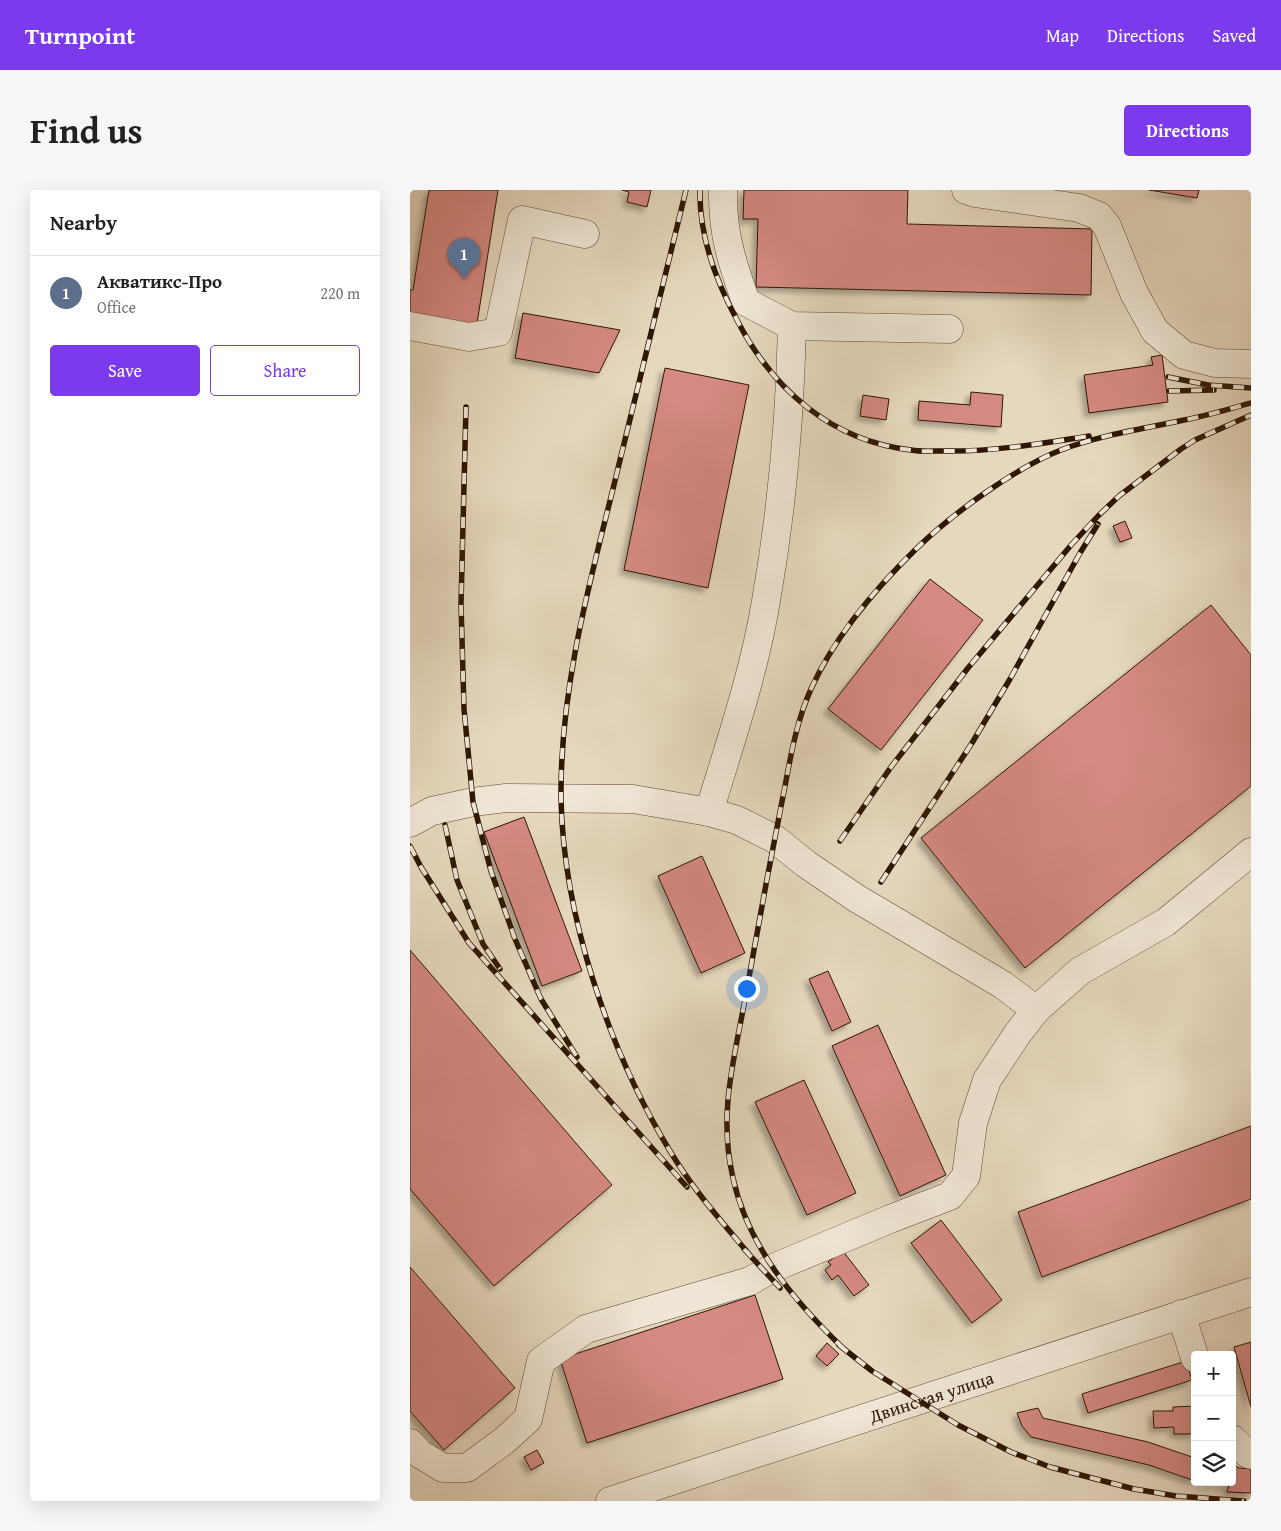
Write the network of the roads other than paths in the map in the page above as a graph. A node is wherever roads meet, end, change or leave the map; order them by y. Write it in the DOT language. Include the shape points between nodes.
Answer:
graph roads {
  1 [pos="723,190"];
  2 [pos="966,190"];
  3 [pos="585,234"];
  4 [pos="410,326"];
  5 [pos="792,326"];
  6 [pos="949,329"];
  7 [pos="1251,364"];
  8 [pos="709,812"];
  9 [pos="410,823"];
  10 [pos="1251,852"];
  11 [pos="1036,1010"];
  12 [pos="1251,1292"];
  13 [pos="1181,1314"];
  14 [pos="1193,1351"];
  15 [pos="1234,1441"];
  16 [pos="410,1443"];
  17 [pos="1251,1455"];
  18 [pos="610,1501"];
  1 -- 5 [label="street" via="722,213 731,261 746,302"];
  2 -- 7 [label="street" via="1079,208 1099,216 1107,226 1134,293 1156,331 1184,355 1215,363"];
  3 -- 4 [label="street" via="522,220 498,332 469,337"];
  5 -- 6 [label="street"];
  5 -- 8 [label="street" via="791,394 784,472 766,602 749,678"];
  8 -- 9 [label="street" via="633,799 506,798 432,810"];
  8 -- 11 [label="street" via="737,820 775,839 856,898 1003,985"];
  10 -- 11 [label="street" via="1166,922 1080,971"];
  11 -- 16 [label="street" via="987,1080 973,1123 966,1176 950,1196 773,1268 750,1281 586,1329 541,1361 528,1420 467,1468 443,1468 420,1454"];
  12 -- 13 [label="street, Двинская улица"];
  13 -- 14 [label="street"];
  13 -- 18 [label="street, Двинская улица"];
  15 -- 17 [label="street"];
}
